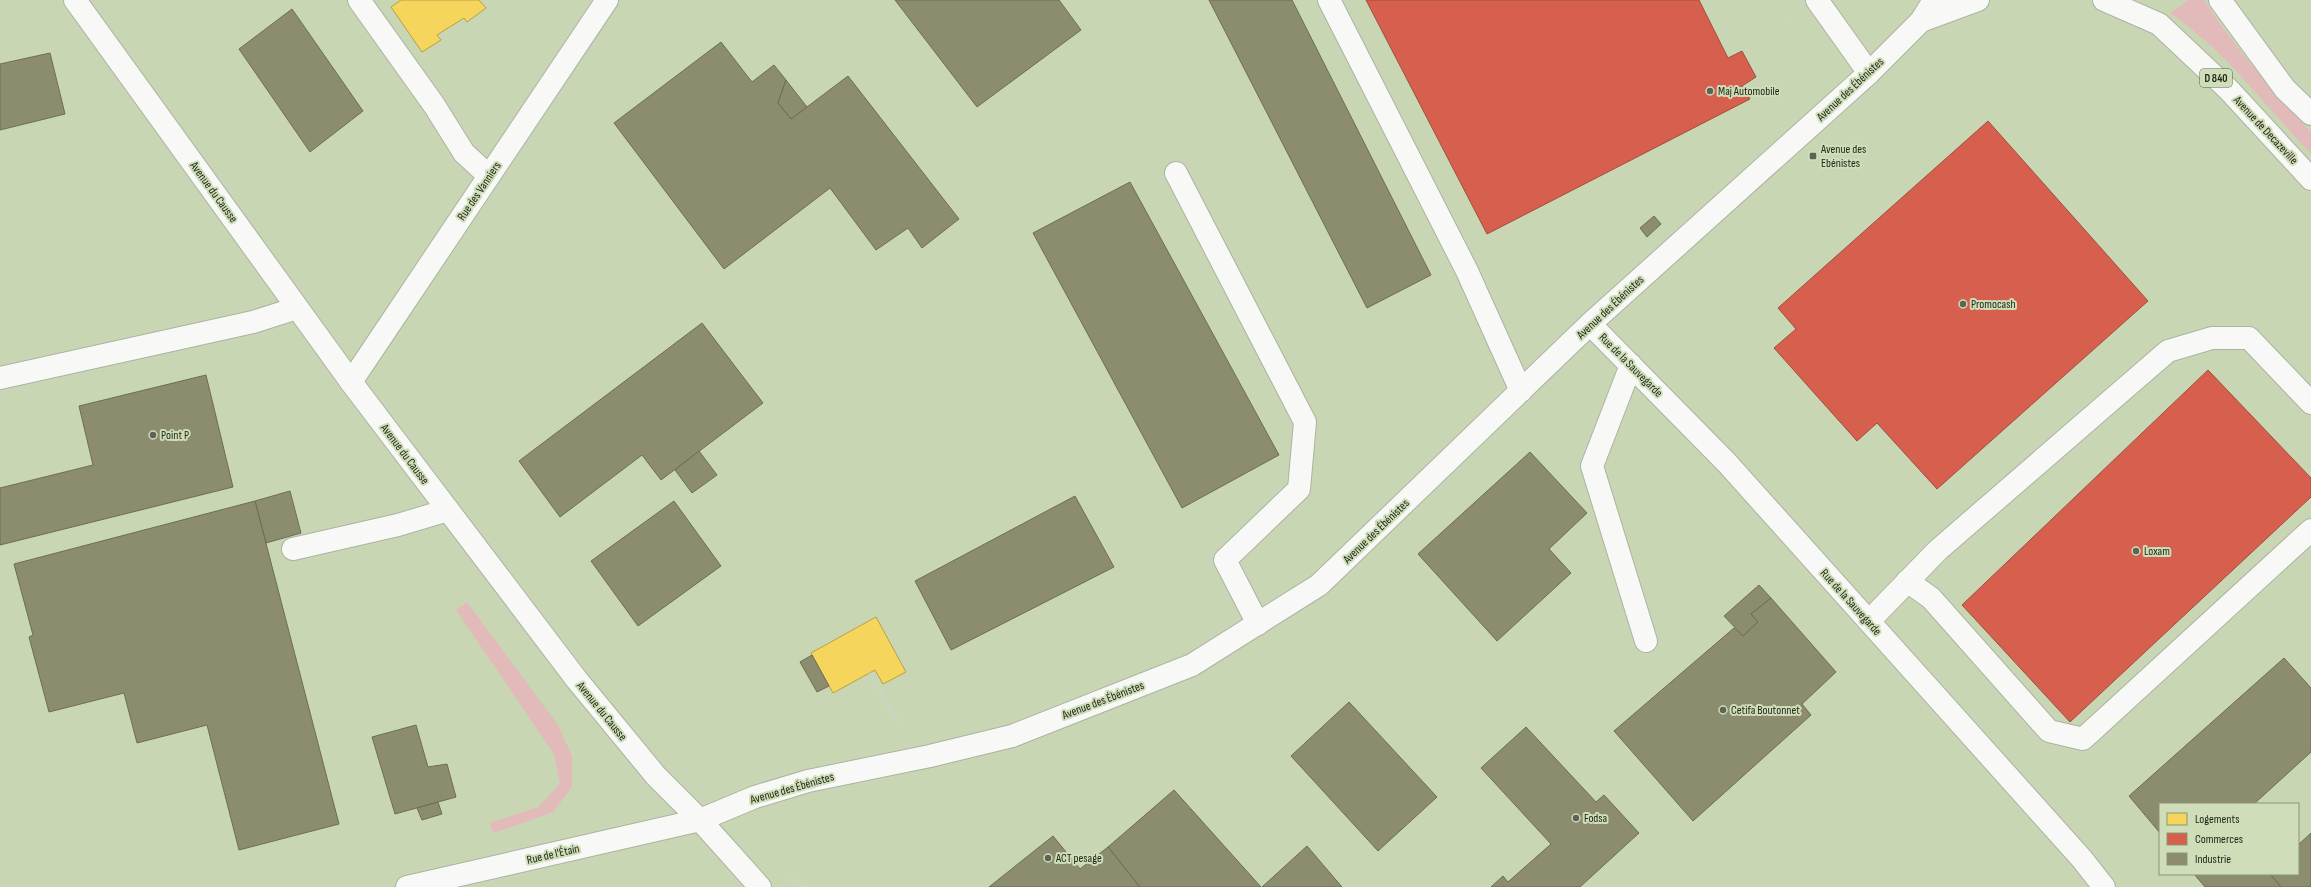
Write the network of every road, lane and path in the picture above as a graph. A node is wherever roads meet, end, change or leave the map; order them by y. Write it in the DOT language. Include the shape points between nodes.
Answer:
graph roads {
  1 [pos="75,0"];
  2 [pos="359,0"];
  3 [pos="607,0"];
  4 [pos="1329,0"];
  5 [pos="1817,0"];
  6 [pos="1934,0"];
  7 [pos="1978,0"];
  8 [pos="2104,0"];
  9 [pos="2220,0"];
  10 [pos="1792,18"];
  11 [pos="1921,21"];
  12 [pos="1786,22"];
  13 [pos="1869,73"];
  14 [pos="2311,114"];
  15 [pos="1176,173"];
  16 [pos="489,176"];
  17 [pos="2311,179"];
  18 [pos="297,308"];
  19 [pos="1590,324"];
  20 [pos="1631,365"];
  21 [pos="0,378"];
  22 [pos="351,382"];
  23 [pos="1521,391"];
  24 [pos="2311,403"];
  25 [pos="448,510"];
  26 [pos="2311,530"];
  27 [pos="293,549"];
  28 [pos="1907,581"];
  29 [pos="1869,621"];
  30 [pos="1258,624"];
  31 [pos="1646,641"];
  32 [pos="870,673"];
  33 [pos="899,726"];
  34 [pos="700,820"];
  35 [pos="407,887"];
  36 [pos="760,887"];
  37 [pos="2104,887"];
  1 -- 18 [label="street, Avenue du Causse"];
  2 -- 16 [label="street" via="464,153"];
  3 -- 16 [label="street, Rue des Vanniers"];
  4 -- 23 [label="street" via="1467,271"];
  5 -- 13 [label="street"];
  6 -- 11 [label="street, Avenue des Ébénistes"];
  7 -- 11 [label="street, Avenue des Ébénistes"];
  8 -- 17 [label="street, Avenue de Decazeville / D 840" via="2160,24 2229,90"];
  9 -- 14 [label="street" via="2285,89"];
  10 -- 12 [label="path"];
  11 -- 13 [label="street, Avenue des Ébénistes"];
  13 -- 19 [label="street, Avenue des Ébénistes"];
  15 -- 30 [label="street" via="1305,422 1299,489 1225,560"];
  16 -- 22 [label="street, Rue des Vanniers"];
  18 -- 21 [label="street" via="253,322"];
  18 -- 22 [label="street, Avenue du Causse"];
  19 -- 20 [label="street, Rue de la Sauvegarde"];
  19 -- 23 [label="street, Avenue des Ébénistes"];
  20 -- 29 [label="street, Rue de la Sauvegarde" via="1728,463"];
  20 -- 31 [label="street" via="1592,466"];
  22 -- 25 [label="street, Avenue du Causse"];
  23 -- 30 [label="street, Avenue des Ébénistes" via="1319,585"];
  24 -- 28 [label="street" via="2249,338 2212,338 2168,351 1938,550"];
  25 -- 27 [label="street" via="398,525"];
  25 -- 34 [label="street, Avenue du Causse" via="577,680 656,776"];
  26 -- 28 [label="street" via="2083,739 2049,731 1931,598"];
  28 -- 29 [label="street"];
  29 -- 37 [label="street, Rue de la Sauvegarde"];
  30 -- 34 [label="street, Avenue des Ébénistes" via="1192,665 1012,736 923,758 808,781 755,797"];
  32 -- 33 [label="path"];
  34 -- 35 [label="street, Rue de l'Étain"];
  34 -- 36 [label="street, Avenue du Causse"];
}
